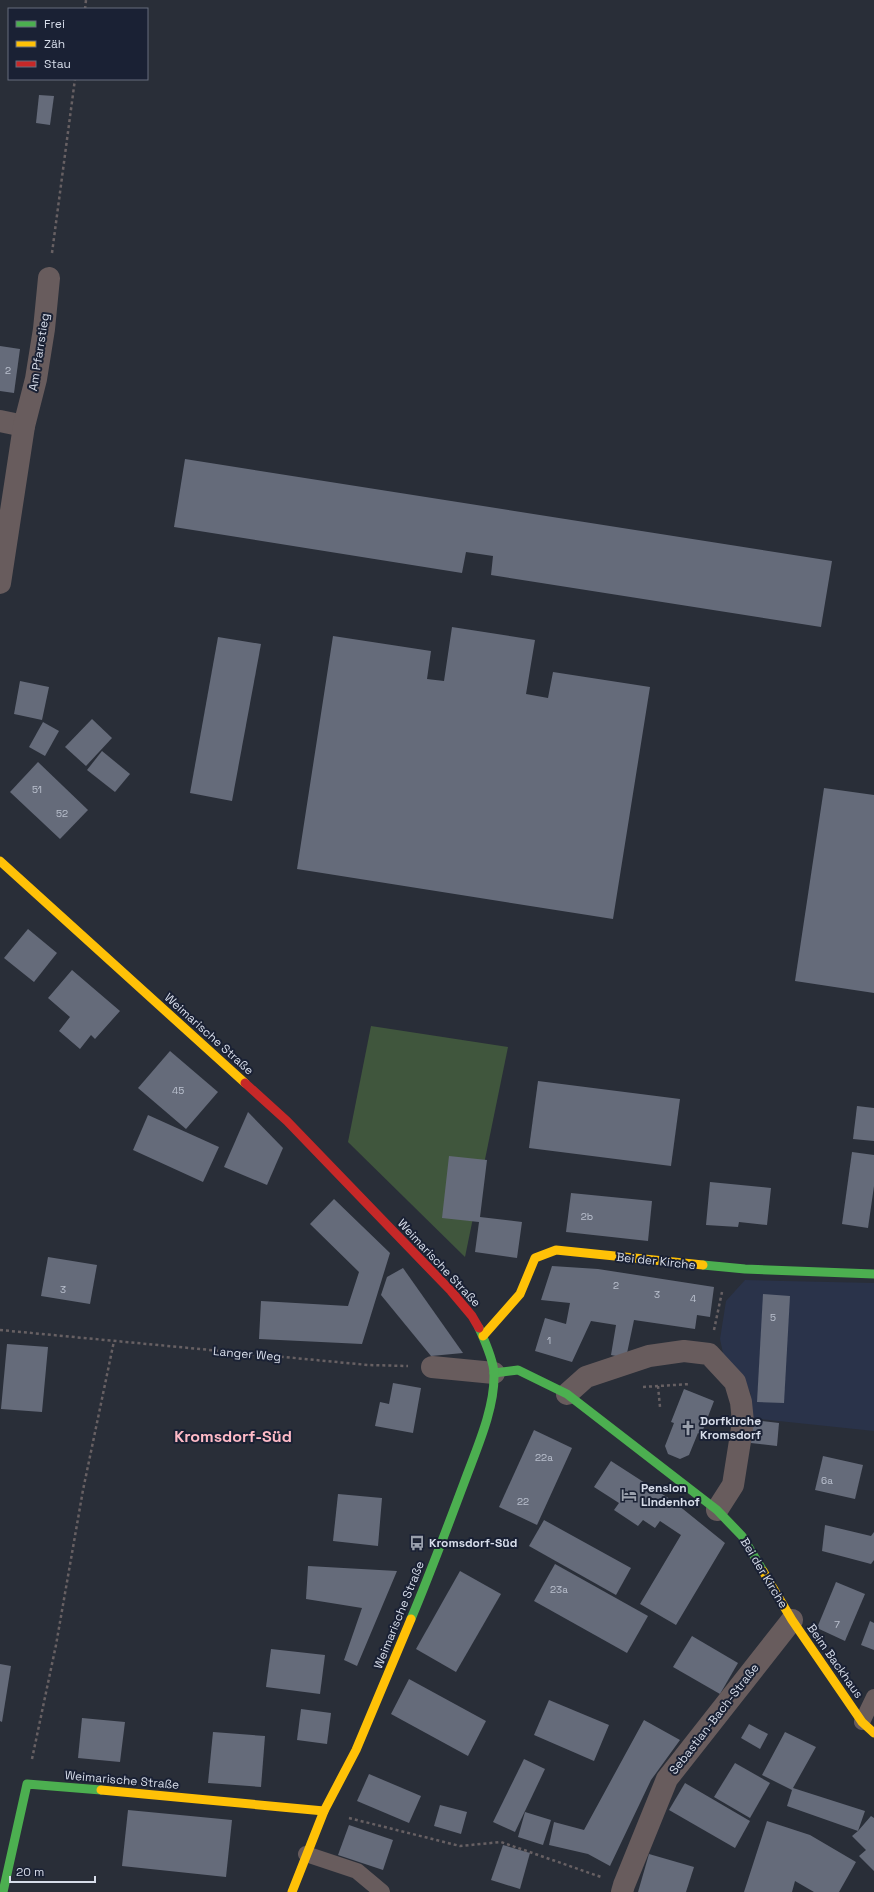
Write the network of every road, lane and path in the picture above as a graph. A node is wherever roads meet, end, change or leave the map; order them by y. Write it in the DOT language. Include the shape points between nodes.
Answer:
graph roads {
  1 [pos="75,80"];
  2 [pos="49,278"];
  3 [pos="0,421"];
  4 [pos="24,426"];
  5 [pos="0,583"];
  6 [pos="0,861"];
  7 [pos="745,1269"];
  8 [pos="874,1274"];
  9 [pos="0,1330"];
  10 [pos="483,1336"];
  11 [pos="114,1341"];
  12 [pos="709,1354"];
  13 [pos="432,1367"];
  14 [pos="494,1373"];
  15 [pos="658,1386"];
  16 [pos="567,1394"];
  17 [pos="660,1407"];
  18 [pos="716,1510"];
  19 [pos="792,1620"];
  20 [pos="874,1696"];
  21 [pos="870,1725"];
  22 [pos="27,1784"];
  23 [pos="324,1812"];
  24 [pos="306,1854"];
  25 [pos="623,1888"];
  26 [pos="3,1892"];
  27 [pos="292,1892"];
  28 [pos="382,1892"];
  1 -- 2 [label="path"];
  2 -- 4 [label="street, Am Pfarrstieg" via="36,379"];
  3 -- 4 [label="street"];
  4 -- 5 [label="street, Am Pfarrstieg"];
  6 -- 10 [label="street, Weimarische Straße" via="287,1121 451,1291 472,1316"];
  7 -- 8 [label="street, Bei der Kirche"];
  7 -- 10 [label="street, Bei der Kirche" via="556,1250 535,1258 520,1294"];
  7 -- 12 [label="path" via="721,1292"];
  9 -- 11 [label="path, Langer Weg"];
  10 -- 14 [label="street, Weimarische Straße"];
  11 -- 13 [label="path, Langer Weg" via="368,1366"];
  11 -- 22 [label="path"];
  12 -- 16 [label="street" via="684,1351 649,1356 586,1377"];
  12 -- 18 [label="street" via="735,1382 743,1422 733,1485"];
  13 -- 14 [label="street"];
  14 -- 16 [label="street, Bei der Kirche" via="518,1370"];
  14 -- 23 [label="street, Weimarische Straße" via="491,1402 478,1446 431,1571 356,1750"];
  15 -- 17 [label="path"];
  16 -- 18 [label="street, Bei der Kirche"];
  18 -- 19 [label="street, Bei der Kirche" via="742,1536"];
  19 -- 21 [label="street, Beim Backhaus"];
  19 -- 25 [label="street, Sebastian-Bach-Straße" via="667,1779"];
  20 -- 21 [label="lane"];
  22 -- 23 [label="street, Weimarische Straße"];
  22 -- 26 [label="street"];
  23 -- 24 [label="street, Weimarische Straße"];
  23 -- 25 [label="path" via="460,1846 501,1842"];
  24 -- 27 [label="street, Weimarische Straße"];
  24 -- 28 [label="lane" via="357,1871"];
}
